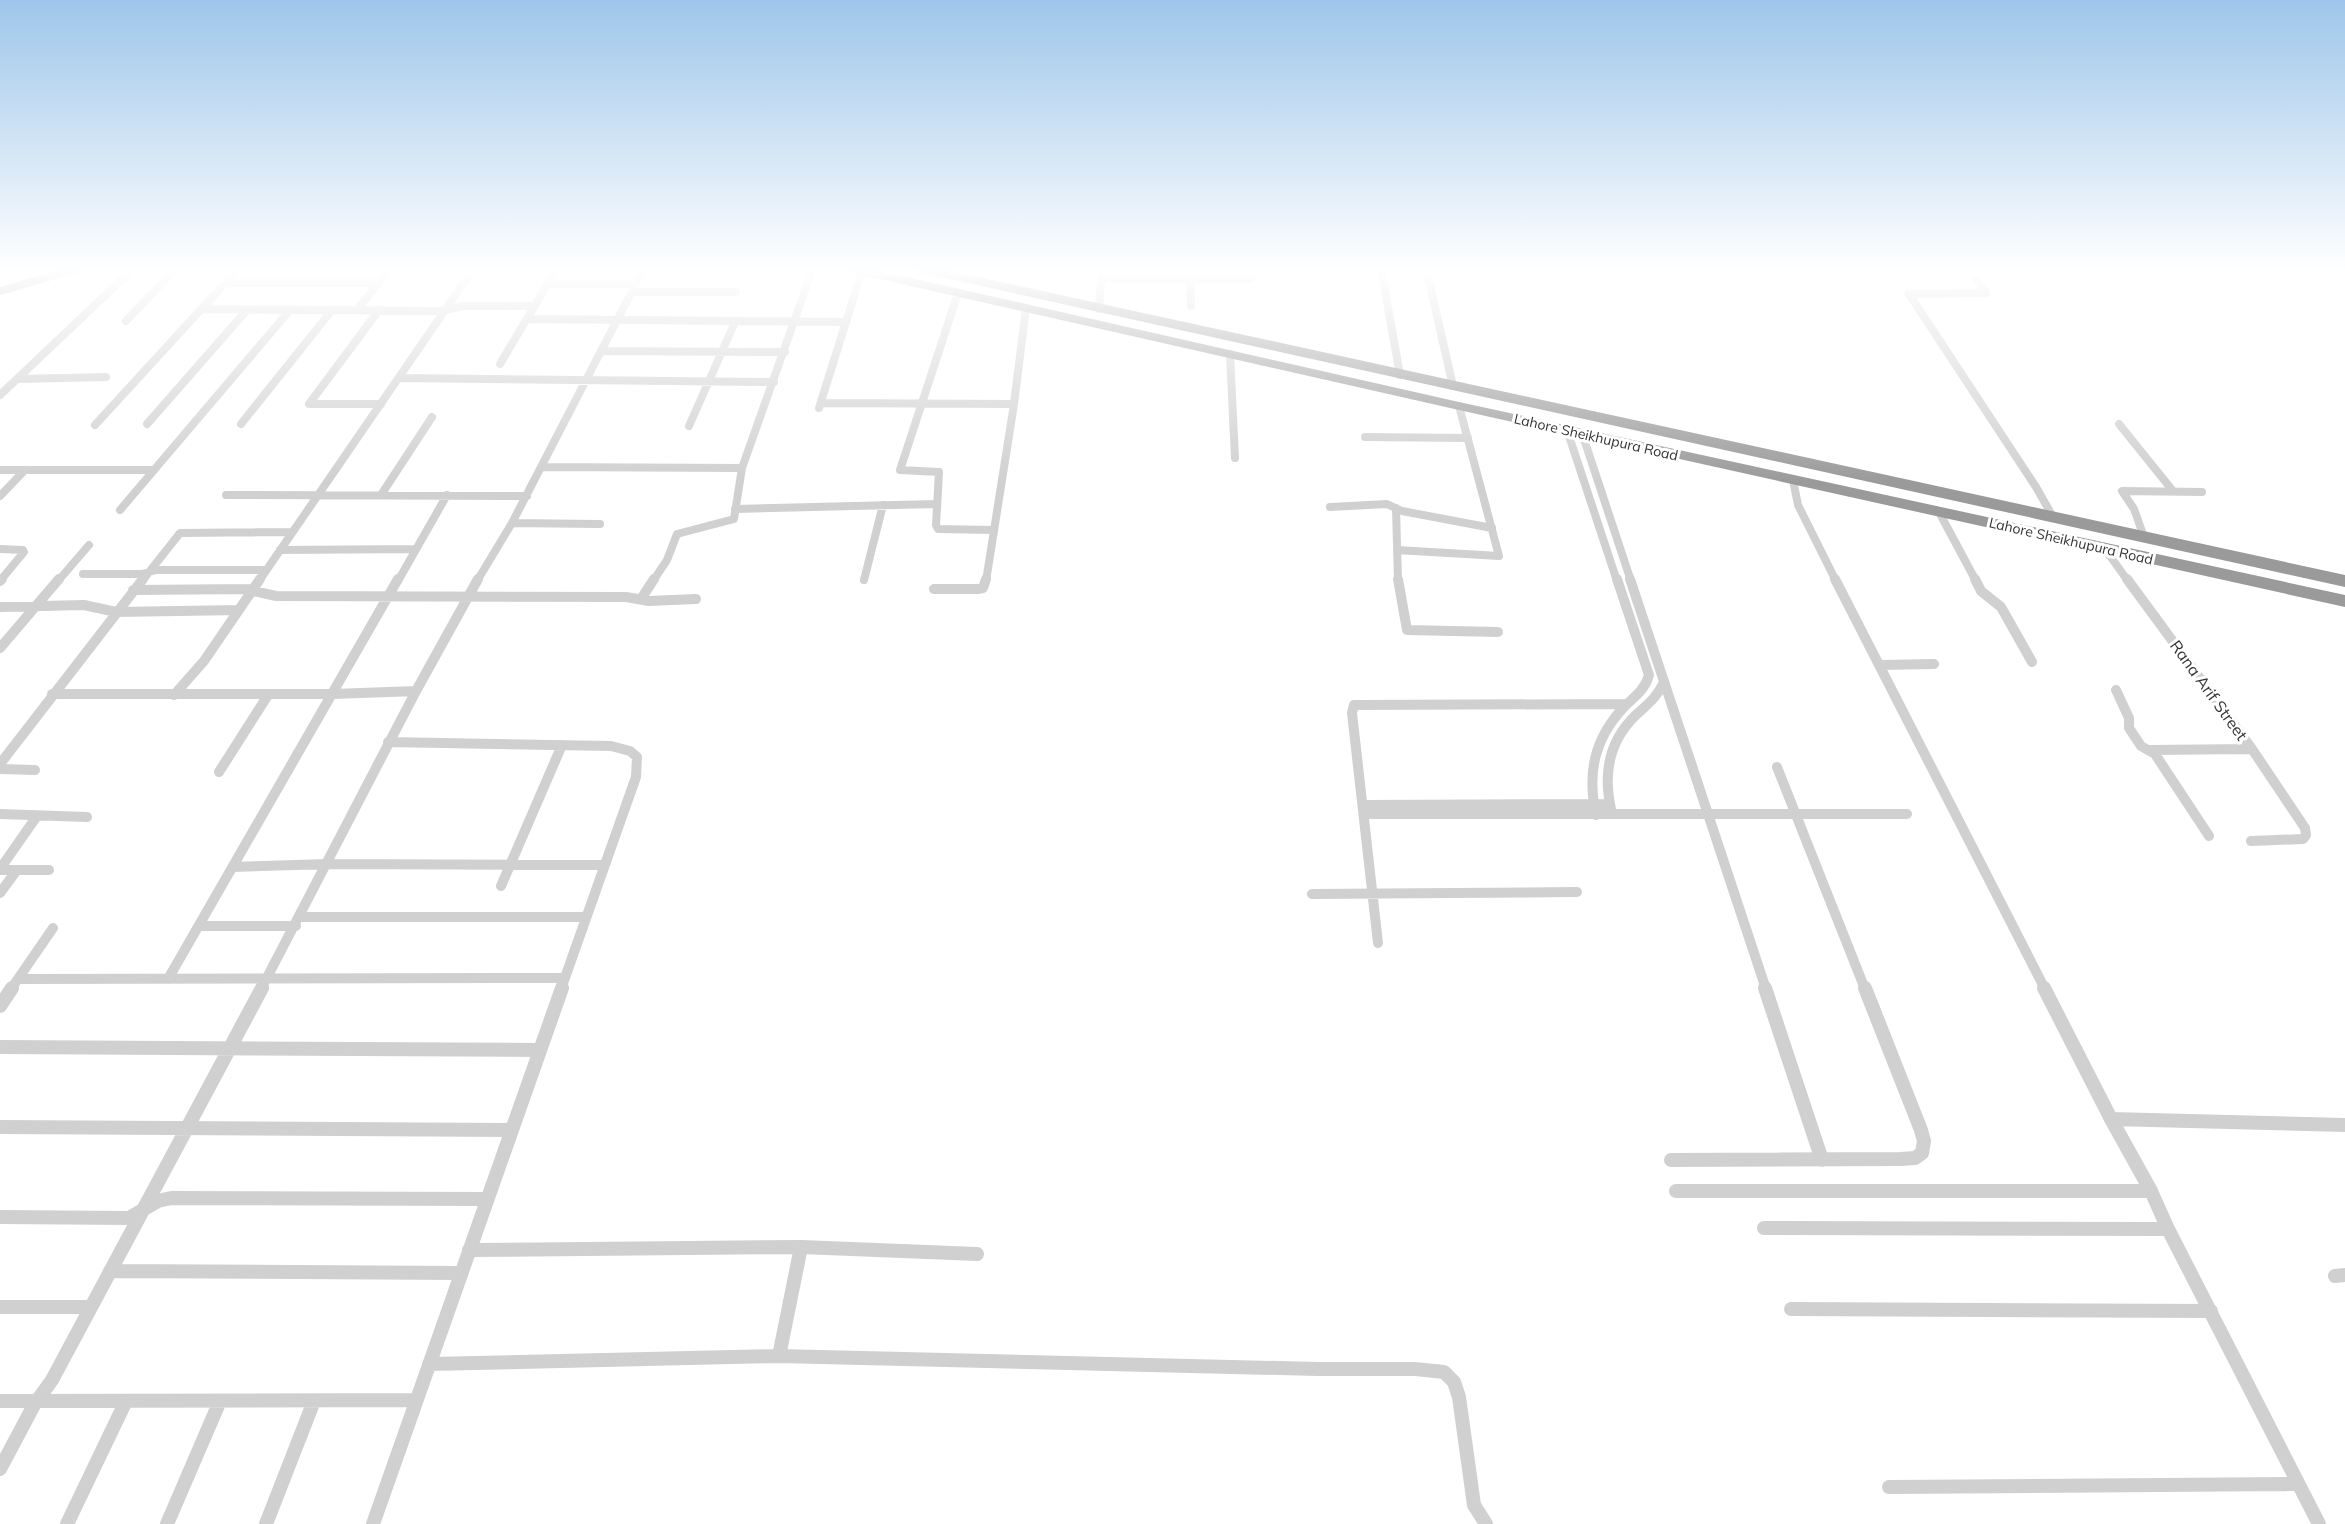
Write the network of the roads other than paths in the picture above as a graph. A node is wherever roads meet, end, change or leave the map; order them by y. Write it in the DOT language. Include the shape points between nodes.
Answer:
graph roads {
  1 [pos="60,339"];
  2 [pos="175,339"];
  3 [pos="221,339"];
  4 [pos="265,339"];
  5 [pos="309,339"];
  6 [pos="357,339"];
  7 [pos="426,339"];
  8 [pos="514,339"];
  9 [pos="607,339"];
  10 [pos="728,339"];
  11 [pos="789,339"];
  12 [pos="840,339"];
  13 [pos="941,339"];
  14 [pos="1021,339"];
  15 [pos="1164,339"];
  16 [pos="1236,339"];
  17 [pos="1394,339"];
  18 [pos="1442,339"];
  19 [pos="1939,339"];
  20 [pos="601,351"];
  21 [pos="722,352"];
  22 [pos="785,352"];
  23 [pos="1230,354"];
  24 [pos="500,364"];
  25 [pos="1400,375"];
  26 [pos="106,378"];
  27 [pos="400,378"];
  28 [pos="18,379"];
  29 [pos="586,381"];
  30 [pos="709,381"];
  31 [pos="774,382"];
  32 [pos="1453,386"];
  33 [pos="0,395"];
  34 [pos="381,404"];
  35 [pos="1014,404"];
  36 [pos="923,405"];
  37 [pos="1459,406"];
  38 [pos="432,417"];
  39 [pos="147,424"];
  40 [pos="241,424"];
  41 [pos="2119,424"];
  42 [pos="94,425"];
  43 [pos="689,426"];
  44 [pos="1575,432"];
  45 [pos="1365,437"];
  46 [pos="1468,438"];
  47 [pos="1235,458"];
  48 [pos="541,468"];
  49 [pos="742,468"];
  50 [pos="0,470"];
  51 [pos="25,470"];
  52 [pos="154,470"];
  53 [pos="1793,480"];
  54 [pos="2173,491"];
  55 [pos="2202,492"];
  56 [pos="226,495"];
  57 [pos="317,495"];
  58 [pos="381,495"];
  59 [pos="447,495"];
  60 [pos="0,496"];
  61 [pos="527,496"];
  62 [pos="936,504"];
  63 [pos="883,505"];
  64 [pos="1330,507"];
  65 [pos="1396,508"];
  66 [pos="735,509"];
  67 [pos="120,510"];
  68 [pos="1939,512"];
  69 [pos="2053,517"];
  70 [pos="512,523"];
  71 [pos="600,524"];
  72 [pos="1492,528"];
  73 [pos="994,530"];
  74 [pos="292,531"];
  75 [pos="2144,537"];
  76 [pos="89,545"];
  77 [pos="0,549"];
  78 [pos="416,549"];
  79 [pos="2105,549"];
  80 [pos="280,550"];
  81 [pos="1397,550"];
  82 [pos="2249,560"];
  83 [pos="266,570"];
  84 [pos="147,573"];
  85 [pos="83,574"];
  86 [pos="864,580"];
  87 [pos="0,581"];
  88 [pos="2345,581"];
  89 [pos="2254,582"];
  90 [pos="253,589"];
  91 [pos="934,589"];
  92 [pos="133,590"];
  93 [pos="468,595"];
  94 [pos="389,596"];
  95 [pos="641,599"];
  96 [pos="696,599"];
  97 [pos="2345,601"];
  98 [pos="37,605"];
  99 [pos="0,607"];
  100 [pos="239,610"];
  101 [pos="116,612"];
  102 [pos="1498,632"];
  103 [pos="0,648"];
  104 [pos="2032,662"];
  105 [pos="1934,664"];
  106 [pos="1879,665"];
  107 [pos="1664,682"];
  108 [pos="2116,690"];
  109 [pos="416,692"];
  110 [pos="51,694"];
  111 [pos="268,694"];
  112 [pos="333,694"];
  113 [pos="174,695"];
  114 [pos="1627,704"];
  115 [pos="388,742"];
  116 [pos="562,745"];
  117 [pos="2252,749"];
  118 [pos="2150,750"];
  119 [pos="4,752"];
  120 [pos="0,766"];
  121 [pos="1777,767"];
  122 [pos="35,770"];
  123 [pos="219,772"];
  124 [pos="1364,809"];
  125 [pos="1595,810"];
  126 [pos="1611,810"];
  127 [pos="0,814"];
  128 [pos="1907,814"];
  129 [pos="1708,815"];
  130 [pos="1797,815"];
  131 [pos="37,816"];
  132 [pos="87,816"];
  133 [pos="2210,836"];
  134 [pos="2251,841"];
  135 [pos="328,864"];
  136 [pos="511,865"];
  137 [pos="605,865"];
  138 [pos="233,867"];
  139 [pos="0,870"];
  140 [pos="17,870"];
  141 [pos="49,870"];
  142 [pos="501,886"];
  143 [pos="1577,892"];
  144 [pos="0,893"];
  145 [pos="1312,894"];
  146 [pos="1373,894"];
  147 [pos="586,917"];
  148 [pos="298,921"];
  149 [pos="199,926"];
  150 [pos="53,928"];
  151 [pos="1378,943"];
  152 [pos="565,978"];
  153 [pos="168,979"];
  154 [pos="267,979"];
  155 [pos="18,980"];
  156 [pos="0,1006"];
  157 [pos="0,1047"];
  158 [pos="230,1048"];
  159 [pos="540,1050"];
  160 [pos="2111,1119"];
  161 [pos="2345,1125"];
  162 [pos="0,1127"];
  163 [pos="187,1128"];
  164 [pos="512,1130"];
  165 [pos="1671,1160"];
  166 [pos="1822,1160"];
  167 [pos="1676,1191"];
  168 [pos="2151,1191"];
  169 [pos="487,1199"];
  170 [pos="144,1209"];
  171 [pos="0,1217"];
  172 [pos="1764,1228"];
  173 [pos="2168,1229"];
  174 [pos="801,1247"];
  175 [pos="469,1250"];
  176 [pos="977,1254"];
  177 [pos="110,1271"];
  178 [pos="461,1273"];
  179 [pos="0,1307"];
  180 [pos="91,1307"];
  181 [pos="1791,1309"];
  182 [pos="2211,1311"];
  183 [pos="779,1356"];
  184 [pos="429,1364"];
  185 [pos="416,1400"];
  186 [pos="0,1401"];
  187 [pos="37,1401"];
  188 [pos="126,1401"];
  189 [pos="220,1401"];
  190 [pos="314,1401"];
  191 [pos="0,1469"];
  192 [pos="2298,1484"];
  193 [pos="1889,1488"];
  194 [pos="67,1524"];
  195 [pos="166,1524"];
  196 [pos="266,1524"];
  197 [pos="373,1524"];
  198 [pos="1486,1524"];
  199 [pos="2319,1524"];
  1 -- 28 [label="street"];
  2 -- 42 [label="street"];
  3 -- 39 [label="street"];
  4 -- 52 [label="street"];
  5 -- 40 [label="street"];
  6 -- 34 [label="street" via="309,404"];
  7 -- 27 [label="street"];
  8 -- 24 [label="street"];
  9 -- 20 [label="street"];
  10 -- 21 [label="street"];
  11 -- 22 [label="street"];
  12 -- 36 [label="street" via="820,406"];
  13 -- 36 [label="street"];
  14 -- 35 [label="street"];
  15 -- 23 [label="highway, Lahore Sheikhupura Road"];
  16 -- 25 [label="highway, Lahore Sheikhupura Road"];
  17 -- 25 [label="street"];
  18 -- 32 [label="street"];
  19 -- 69 [label="street"];
  20 -- 21 [label="street"];
  20 -- 29 [label="street"];
  21 -- 22 [label="street"];
  21 -- 30 [label="street"];
  22 -- 31 [label="street"];
  23 -- 37 [label="highway, Lahore Sheikhupura Road"];
  23 -- 47 [label="street"];
  25 -- 32 [label="highway, Lahore Sheikhupura Road"];
  26 -- 28 [label="street"];
  27 -- 29 [label="street"];
  27 -- 34 [label="street"];
  28 -- 33 [label="street"];
  29 -- 30 [label="street"];
  29 -- 48 [label="street"];
  30 -- 31 [label="street"];
  30 -- 43 [label="street"];
  31 -- 49 [label="street"];
  32 -- 69 [label="highway, Lahore Sheikhupura Road"];
  34 -- 57 [label="street"];
  35 -- 36 [label="street"];
  35 -- 73 [label="street"];
  36 -- 62 [label="street" via="900,470 939,472"];
  37 -- 44 [label="highway, Lahore Sheikhupura Road"];
  37 -- 46 [label="street"];
  38 -- 58 [label="street"];
  41 -- 54 [label="street"];
  44 -- 53 [label="highway, Lahore Sheikhupura Road"];
  44 -- 107 [label="street"];
  44 -- 114 [label="street" via="1648,672 1645,688"];
  45 -- 46 [label="street"];
  46 -- 72 [label="street"];
  48 -- 49 [label="street"];
  48 -- 61 [label="street"];
  49 -- 66 [label="street"];
  50 -- 51 [label="street"];
  51 -- 52 [label="street"];
  51 -- 60 [label="street"];
  52 -- 67 [label="street"];
  53 -- 68 [label="highway, Lahore Sheikhupura Road"];
  53 -- 106 [label="street" via="1798,505"];
  54 -- 55 [label="street"];
  54 -- 75 [label="street" via="2122,492 2134,509"];
  56 -- 57 [label="street"];
  57 -- 58 [label="street"];
  57 -- 74 [label="street"];
  58 -- 59 [label="street"];
  59 -- 61 [label="street"];
  59 -- 78 [label="street"];
  61 -- 70 [label="street"];
  62 -- 63 [label="street"];
  62 -- 73 [label="street" via="938,529"];
  63 -- 66 [label="street"];
  63 -- 86 [label="street"];
  64 -- 65 [label="street" via="1384,504"];
  65 -- 72 [label="street"];
  65 -- 81 [label="street"];
  66 -- 95 [label="street" via="731,521 675,536 667,560"];
  68 -- 79 [label="highway, Lahore Sheikhupura Road"];
  68 -- 104 [label="street" via="1981,591 2001,607"];
  69 -- 75 [label="highway, Lahore Sheikhupura Road"];
  70 -- 71 [label="street"];
  70 -- 93 [label="street"];
  72 -- 81 [label="street" via="1497,557"];
  73 -- 91 [label="street" via="983,588"];
  74 -- 80 [label="street"];
  74 -- 84 [label="street" via="184,532"];
  75 -- 82 [label="highway, Lahore Sheikhupura Road"];
  76 -- 98 [label="street"];
  77 -- 87 [label="street" via="24,551"];
  78 -- 80 [label="street"];
  78 -- 94 [label="street"];
  79 -- 89 [label="highway, Lahore Sheikhupura Road"];
  79 -- 117 [label="street, Rana Arif Street"];
  80 -- 83 [label="street"];
  81 -- 102 [label="street" via="1398,583 1407,631"];
  82 -- 88 [label="highway, Lahore Sheikhupura Road"];
  82 -- 89 [label="highway"];
  83 -- 84 [label="street"];
  83 -- 90 [label="street"];
  84 -- 85 [label="street"];
  84 -- 92 [label="street"];
  89 -- 97 [label="highway, Lahore Sheikhupura Road"];
  90 -- 92 [label="street"];
  90 -- 94 [label="street" via="259,594 276,596"];
  90 -- 100 [label="street"];
  92 -- 101 [label="street"];
  93 -- 94 [label="street"];
  93 -- 95 [label="street"];
  93 -- 109 [label="street"];
  94 -- 112 [label="street"];
  95 -- 96 [label="street"];
  98 -- 99 [label="street"];
  98 -- 101 [label="street" via="84,605"];
  98 -- 103 [label="street"];
  100 -- 101 [label="street"];
  100 -- 113 [label="street" via="204,661"];
  101 -- 110 [label="street"];
  105 -- 106 [label="street"];
  106 -- 160 [label="street"];
  107 -- 126 [label="street" via="1658,695 1628,722 1613,746 1605,777"];
  107 -- 129 [label="street"];
  108 -- 118 [label="street" via="2129,718 2129,728 2142,746"];
  109 -- 112 [label="street"];
  109 -- 115 [label="street"];
  110 -- 113 [label="street"];
  110 -- 119 [label="street"];
  111 -- 112 [label="street"];
  111 -- 113 [label="street"];
  111 -- 123 [label="street"];
  112 -- 138 [label="street"];
  114 -- 124 [label="street" via="1356,704 1352,713"];
  114 -- 125 [label="street" via="1608,726 1593,759 1589,781"];
  115 -- 116 [label="street"];
  115 -- 135 [label="street"];
  116 -- 136 [label="street"];
  116 -- 137 [label="street" via="625,748 635,753 638,760 636,777"];
  117 -- 118 [label="street"];
  117 -- 134 [label="street, Rana Arif Street" via="2307,835 2303,839"];
  118 -- 133 [label="street"];
  119 -- 120 [label="street"];
  120 -- 122 [label="street"];
  121 -- 130 [label="street"];
  124 -- 125 [label="street"];
  124 -- 146 [label="street"];
  125 -- 126 [label="street"];
  126 -- 129 [label="street"];
  127 -- 131 [label="street"];
  128 -- 130 [label="street"];
  129 -- 130 [label="street"];
  129 -- 166 [label="street"];
  130 -- 166 [label="street" via="1924,1141 1922,1153 1915,1158"];
  131 -- 132 [label="street"];
  131 -- 139 [label="street"];
  135 -- 136 [label="street"];
  135 -- 138 [label="street"];
  135 -- 148 [label="street"];
  136 -- 137 [label="street"];
  136 -- 142 [label="street"];
  137 -- 147 [label="street"];
  138 -- 149 [label="street"];
  139 -- 140 [label="street"];
  140 -- 141 [label="street"];
  140 -- 144 [label="street"];
  143 -- 146 [label="street"];
  145 -- 146 [label="street"];
  146 -- 151 [label="street"];
  147 -- 148 [label="street"];
  147 -- 152 [label="street"];
  148 -- 149 [label="street"];
  148 -- 154 [label="street"];
  149 -- 153 [label="street"];
  150 -- 155 [label="street"];
  152 -- 154 [label="street"];
  152 -- 159 [label="street"];
  153 -- 154 [label="street"];
  153 -- 155 [label="street"];
  154 -- 158 [label="street"];
  155 -- 156 [label="street"];
  157 -- 158 [label="street"];
  158 -- 159 [label="street"];
  158 -- 163 [label="street"];
  159 -- 164 [label="street"];
  160 -- 161 [label="street"];
  160 -- 168 [label="street"];
  162 -- 163 [label="street"];
  163 -- 164 [label="street"];
  163 -- 170 [label="street"];
  164 -- 169 [label="street"];
  165 -- 166 [label="street"];
  167 -- 168 [label="street"];
  168 -- 173 [label="street"];
  169 -- 170 [label="street" via="171,1198 155,1200"];
  169 -- 175 [label="street"];
  170 -- 171 [label="street" via="129,1218"];
  170 -- 177 [label="street"];
  172 -- 173 [label="street"];
  173 -- 182 [label="street"];
  174 -- 175 [label="street"];
  174 -- 176 [label="street"];
  174 -- 183 [label="street"];
  175 -- 178 [label="street"];
  177 -- 178 [label="street"];
  177 -- 180 [label="street"];
  178 -- 184 [label="street"];
  179 -- 180 [label="street"];
  180 -- 187 [label="street"];
  181 -- 182 [label="street"];
  182 -- 192 [label="street"];
  183 -- 184 [label="street"];
  183 -- 198 [label="street" via="1444,1372 1454,1382 1459,1397 1474,1505"];
  184 -- 185 [label="street"];
  185 -- 190 [label="street"];
  185 -- 197 [label="street"];
  186 -- 187 [label="street"];
  187 -- 188 [label="street"];
  187 -- 191 [label="street"];
  188 -- 189 [label="street"];
  188 -- 194 [label="street"];
  189 -- 190 [label="street"];
  189 -- 195 [label="street"];
  190 -- 196 [label="street"];
  192 -- 193 [label="street"];
  192 -- 199 [label="street"];
}
